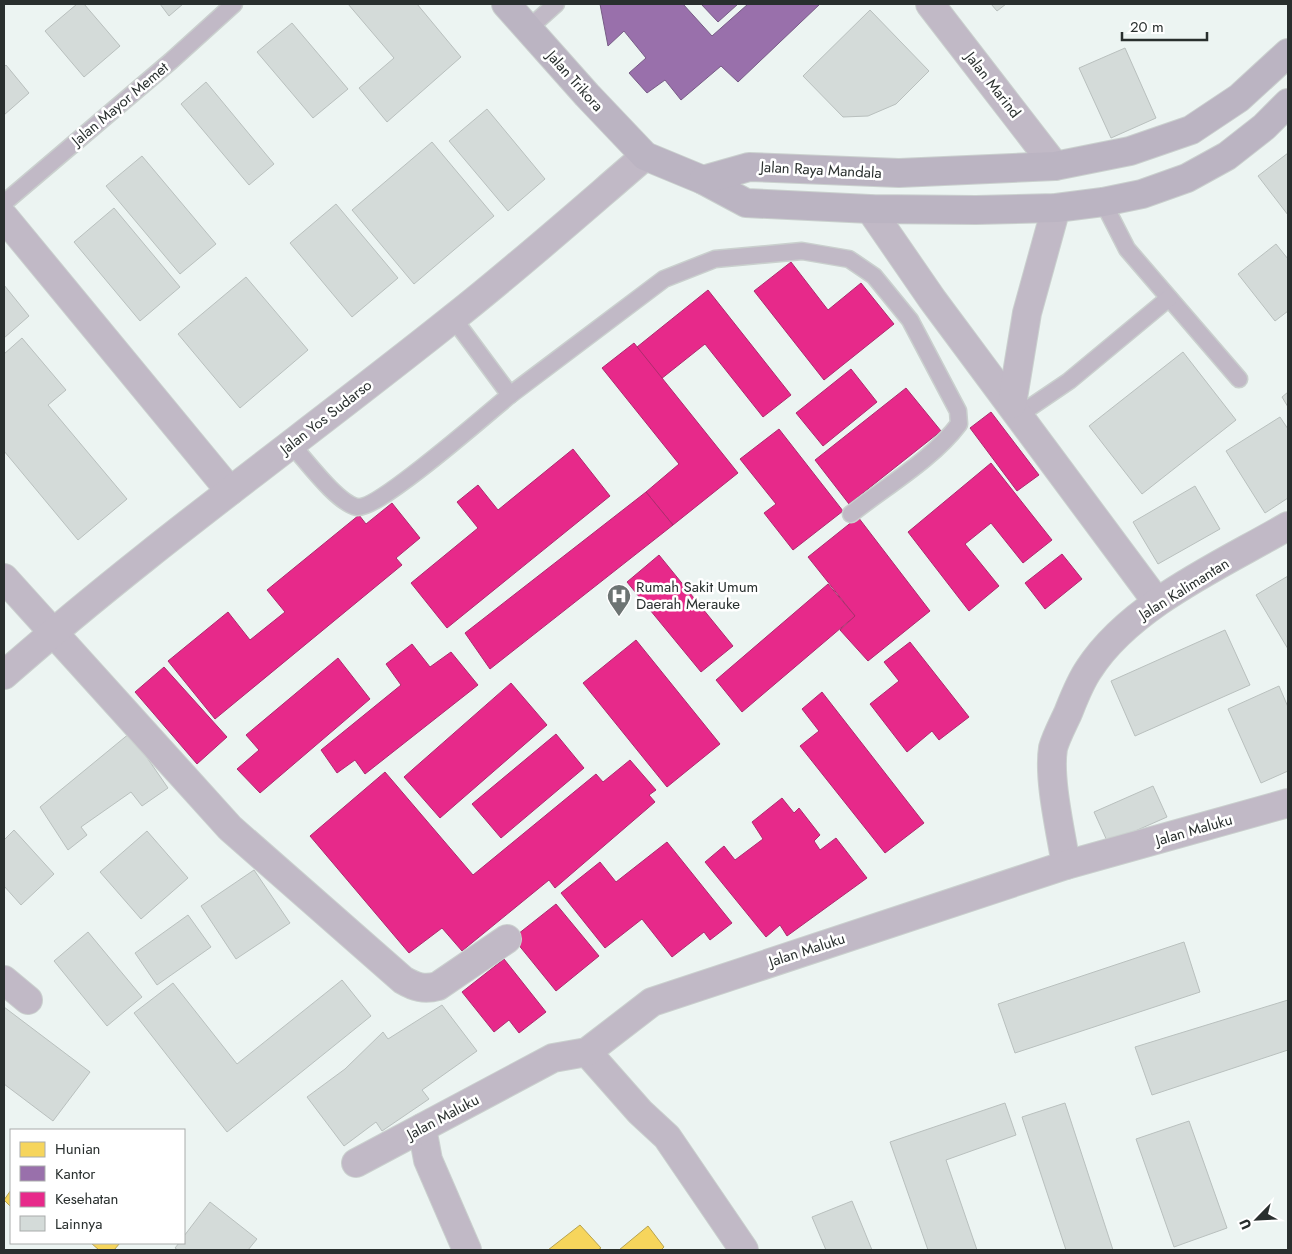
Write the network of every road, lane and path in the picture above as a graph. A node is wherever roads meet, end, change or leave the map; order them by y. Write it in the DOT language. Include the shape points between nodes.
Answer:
graph roads {
  1 [pos="234,4"];
  2 [pos="506,4"];
  3 [pos="556,4"];
  4 [pos="930,4"];
  5 [pos="528,29"];
  6 [pos="1288,53"];
  7 [pos="1288,104"];
  8 [pos="645,156"];
  9 [pos="1055,166"];
  10 [pos="703,180"];
  11 [pos="1103,202"];
  12 [pos="4,203"];
  13 [pos="1056,208"];
  14 [pos="870,210"];
  15 [pos="4,217"];
  16 [pos="1168,298"];
  17 [pos="453,318"];
  18 [pos="1239,379"];
  19 [pos="510,395"];
  20 [pos="1015,409"];
  21 [pos="291,444"];
  22 [pos="230,491"];
  23 [pos="851,514"];
  24 [pos="1288,526"];
  25 [pos="4,578"];
  26 [pos="1157,602"];
  27 [pos="52,633"];
  28 [pos="4,675"];
  29 [pos="1288,803"];
  30 [pos="1066,865"];
  31 [pos="506,939"];
  32 [pos="4,980"];
  33 [pos="28,1000"];
  34 [pos="587,1052"];
  35 [pos="422,1128"];
  36 [pos="356,1163"];
  37 [pos="467,1250"];
  38 [pos="744,1250"];
  1 -- 12 [label="lane, Jalan Mayor Memet"];
  2 -- 5 [label="highway, Jalan Trikora"];
  3 -- 5 [label="lane"];
  4 -- 9 [label="street, Jalan Marind"];
  5 -- 8 [label="highway, Jalan Trikora"];
  6 -- 9 [label="highway, Jalan Raya Mandala" via="1239,98 1191,130 1130,152"];
  7 -- 11 [label="highway" via="1227,156 1187,178 1142,194"];
  8 -- 10 [label="highway"];
  8 -- 17 [label="street, Jalan Yos Sudarso"];
  9 -- 10 [label="highway, Jalan Raya Mandala" via="900,173 749,167"];
  10 -- 14 [label="highway" via="746,203"];
  11 -- 13 [label="highway"];
  11 -- 16 [label="lane" via="1127,249"];
  13 -- 14 [label="highway"];
  13 -- 20 [label="street" via="1027,313"];
  14 -- 20 [label="street"];
  15 -- 22 [label="street"];
  16 -- 18 [label="lane"];
  16 -- 20 [label="lane" via="1062,387"];
  17 -- 19 [label="lane"];
  17 -- 21 [label="street, Jalan Yos Sudarso"];
  19 -- 21 [label="lane" via="420,469 363,506 357,507 344,500"];
  19 -- 23 [label="lane" via="664,280 715,259 802,251 849,260 874,276 910,320 958,411 959,424 949,437"];
  20 -- 26 [label="street"];
  21 -- 22 [label="street, Jalan Yos Sudarso"];
  22 -- 27 [label="street, Jalan Yos Sudarso"];
  24 -- 26 [label="street, Jalan Kalimantan"];
  25 -- 27 [label="street"];
  26 -- 30 [label="street, Jalan Kalimantan" via="1118,635 1089,669 1054,748 1053,774"];
  27 -- 28 [label="street, Jalan Yos Sudarso"];
  27 -- 31 [label="street" via="230,828 403,980 429,989 438,986"];
  29 -- 30 [label="street, Jalan Maluku"];
  30 -- 34 [label="street, Jalan Maluku" via="652,1002"];
  32 -- 33 [label="street"];
  34 -- 35 [label="street, Jalan Maluku" via="553,1058"];
  34 -- 38 [label="street" via="640,1112 667,1137"];
  35 -- 36 [label="street, Jalan Maluku"];
  35 -- 37 [label="street" via="428,1160"];
}
